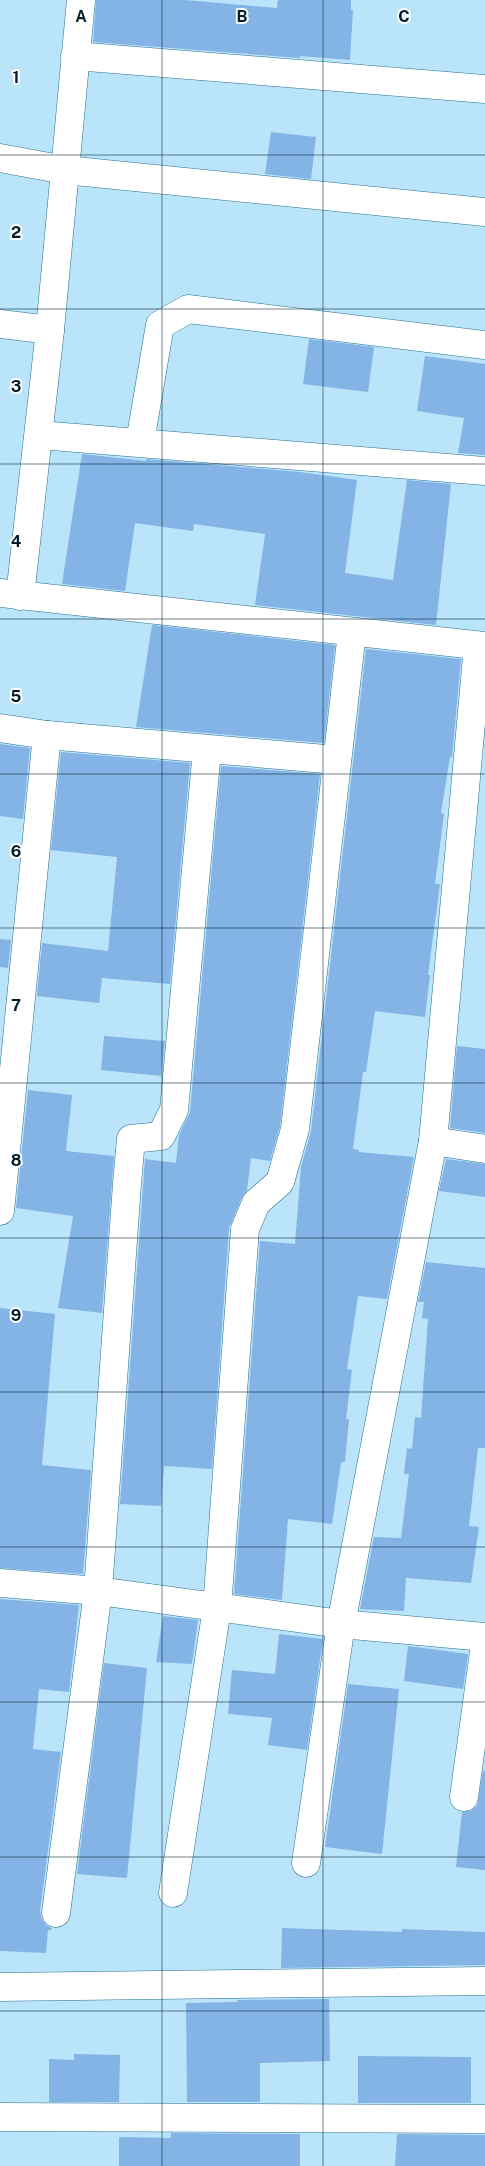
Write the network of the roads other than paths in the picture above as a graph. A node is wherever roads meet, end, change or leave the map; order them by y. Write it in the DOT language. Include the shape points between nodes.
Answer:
graph roads {
  1 [pos="81,0"];
  2 [pos="75,56"];
  3 [pos="485,89"];
  4 [pos="0,158"];
  5 [pos="65,170"];
  6 [pos="485,212"];
  7 [pos="0,324"];
  8 [pos="50,330"];
  9 [pos="485,345"];
  10 [pos="39,435"];
  11 [pos="140,442"];
  12 [pos="485,471"];
  13 [pos="10,594"];
  14 [pos="352,632"];
  15 [pos="482,646"];
  16 [pos="0,728"];
  17 [pos="47,735"];
  18 [pos="207,750"];
  19 [pos="337,760"];
  20 [pos="433,1141"];
  21 [pos="485,1148"];
  22 [pos="0,1212"];
  23 [pos="0,1583"];
  24 [pos="98,1591"];
  25 [pos="217,1608"];
  26 [pos="341,1624"];
  27 [pos="485,1637"];
  28 [pos="485,1645"];
  29 [pos="464,1797"];
  30 [pos="306,1862"];
  31 [pos="173,1894"];
  32 [pos="56,1913"];
  33 [pos="485,1982"];
  34 [pos="0,1987"];
  35 [pos="0,2117"];
  36 [pos="485,2119"];
  1 -- 2 [label="street"];
  2 -- 3 [label="street"];
  2 -- 5 [label="street"];
  4 -- 5 [label="street"];
  5 -- 6 [label="street"];
  5 -- 8 [label="street"];
  7 -- 8 [label="street"];
  8 -- 10 [label="street"];
  9 -- 11 [label="street" via="188,309 160,325"];
  10 -- 11 [label="street"];
  10 -- 13 [label="street"];
  11 -- 12 [label="street"];
  13 -- 14 [label="street"];
  14 -- 15 [label="street"];
  14 -- 19 [label="street"];
  15 -- 20 [label="street"];
  16 -- 17 [label="street"];
  17 -- 18 [label="street"];
  17 -- 22 [label="street"];
  18 -- 19 [label="street"];
  18 -- 24 [label="street" via="174,1110 162,1136 132,1139"];
  19 -- 25 [label="street" via="296,1128 280,1182 256,1203 244,1229"];
  20 -- 21 [label="street"];
  20 -- 26 [label="street"];
  23 -- 24 [label="street"];
  24 -- 25 [label="street"];
  24 -- 32 [label="street"];
  25 -- 26 [label="street"];
  25 -- 31 [label="street"];
  26 -- 27 [label="street"];
  26 -- 30 [label="street"];
  28 -- 29 [label="street"];
  33 -- 34 [label="street"];
  35 -- 36 [label="street"];
}
